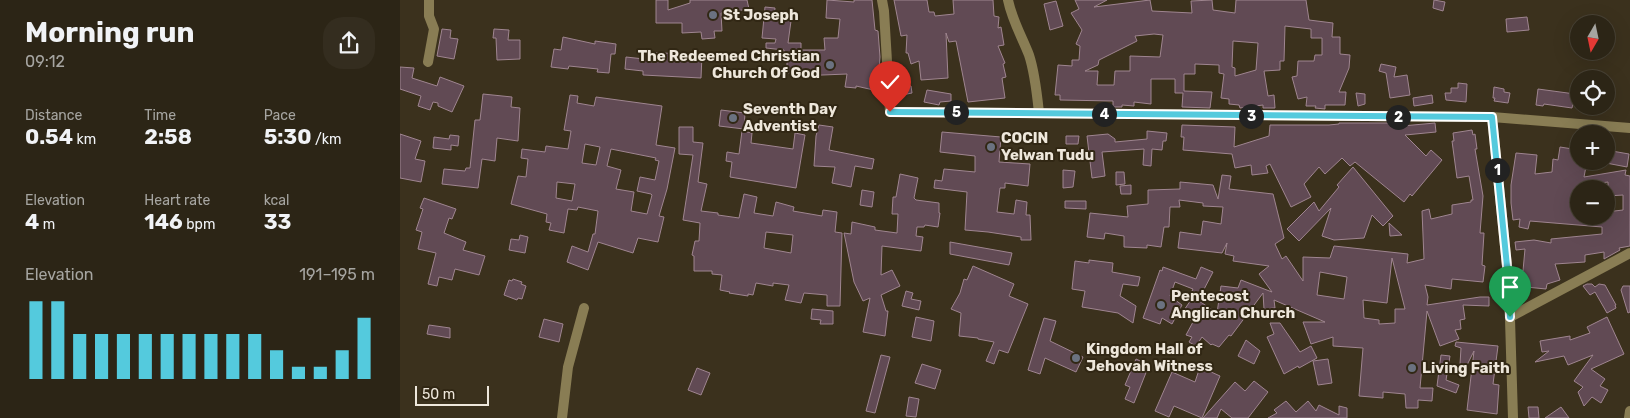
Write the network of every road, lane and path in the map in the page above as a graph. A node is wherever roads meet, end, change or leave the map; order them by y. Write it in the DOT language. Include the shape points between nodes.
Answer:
graph roads {
  1 [pos="429,0"];
  2 [pos="882,0"];
  3 [pos="1008,0"];
  4 [pos="428,62"];
  5 [pos="1039,113"];
  6 [pos="1492,117"];
  7 [pos="1630,128"];
  8 [pos="1630,253"];
  9 [pos="584,308"];
  10 [pos="1510,317"];
  11 [pos="1630,411"];
  12 [pos="562,418"];
  13 [pos="1513,418"];
  14 [pos="1629,418"];
  1 -- 4 [label="street" via="429,16 434,29"];
  2 -- 5 [label="street" via="890,112"];
  3 -- 5 [label="street" via="1029,56"];
  5 -- 6 [label="street"];
  6 -- 7 [label="street"];
  6 -- 10 [label="street"];
  8 -- 10 [label="street"];
  9 -- 12 [label="street" via="568,367"];
  10 -- 13 [label="street"];
  11 -- 14 [label="street"];
}
